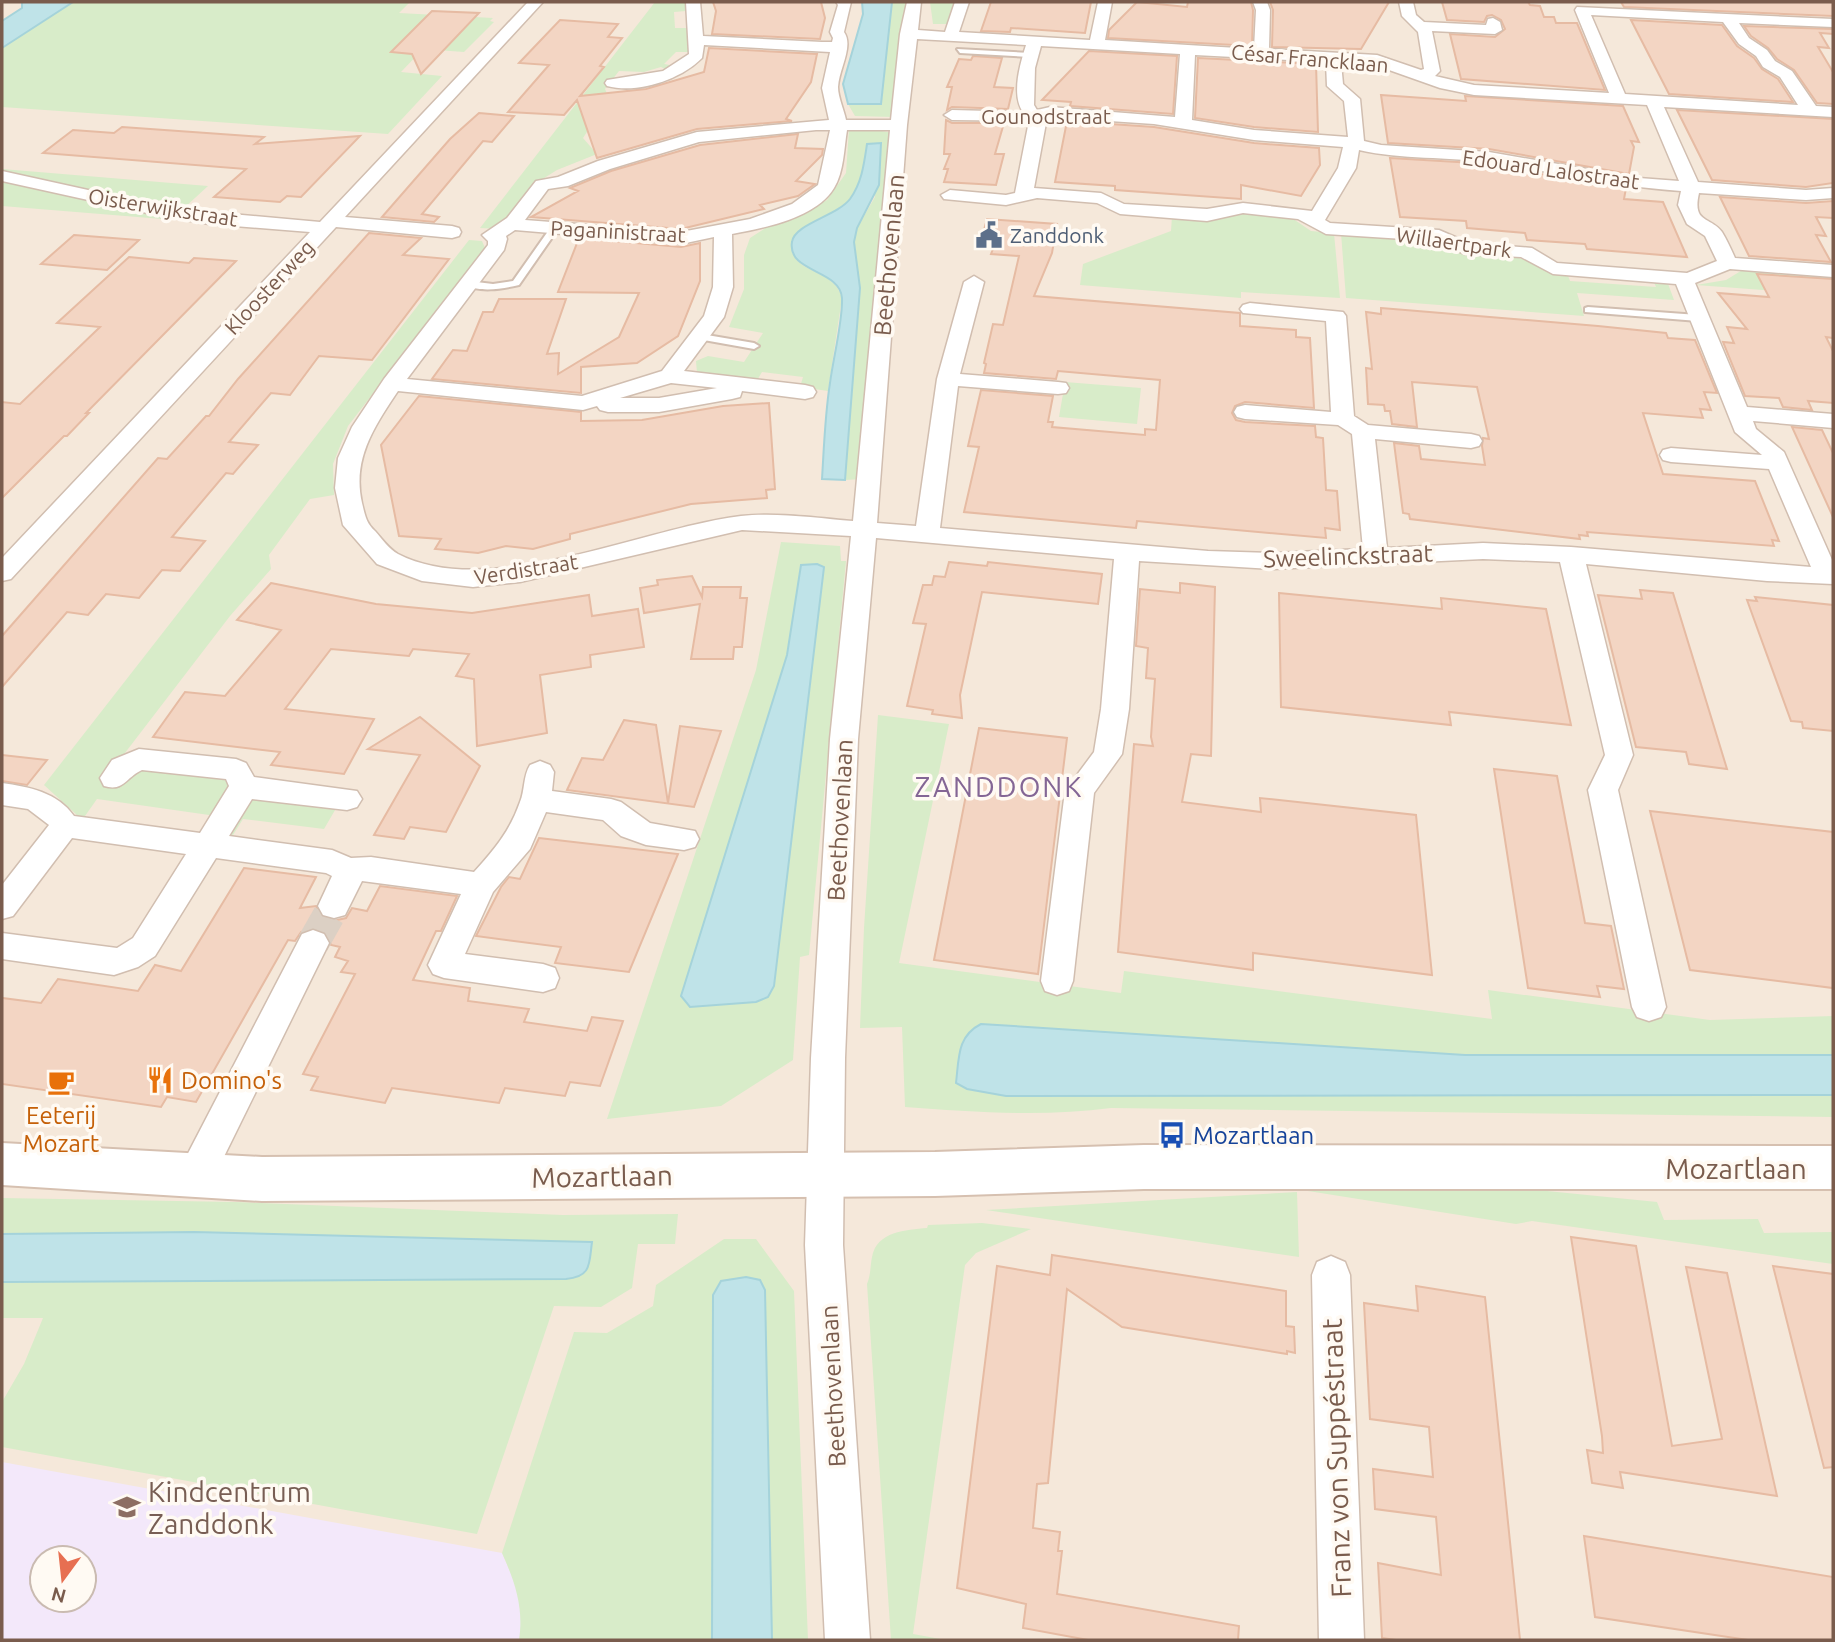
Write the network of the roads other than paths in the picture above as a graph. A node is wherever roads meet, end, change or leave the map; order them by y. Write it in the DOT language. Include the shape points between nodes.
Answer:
graph roads {
  1 [pos="536,2"];
  2 [pos="693,2"];
  3 [pos="844,2"];
  4 [pos="914,2"];
  5 [pos="962,2"];
  6 [pos="1105,2"];
  7 [pos="1260,2"];
  8 [pos="1406,2"];
  9 [pos="1729,19"];
  10 [pos="1493,22"];
  11 [pos="1833,23"];
  12 [pos="1420,26"];
  13 [pos="908,34"];
  14 [pos="951,35"];
  15 [pos="696,40"];
  16 [pos="1097,43"];
  17 [pos="840,47"];
  18 [pos="1033,47"];
  19 [pos="1188,48"];
  20 [pos="960,51"];
  21 [pos="1261,53"];
  22 [pos="1333,57"];
  23 [pos="1424,75"];
  24 [pos="612,83"];
  25 [pos="1619,99"];
  26 [pos="1653,101"];
  27 [pos="1810,110"];
  28 [pos="1833,112"];
  29 [pos="952,115"];
  30 [pos="1034,115"];
  31 [pos="1183,123"];
  32 [pos="839,125"];
  33 [pos="899,125"];
  34 [pos="1353,144"];
  35 [pos="1410,152"];
  36 [pos="1400,172"];
  37 [pos="2,176"];
  38 [pos="1691,187"];
  39 [pos="1833,193"];
  40 [pos="950,195"];
  41 [pos="1023,197"];
  42 [pos="1315,221"];
  43 [pos="512,224"];
  44 [pos="328,225"];
  45 [pos="554,229"];
  46 [pos="452,232"];
  47 [pos="723,232"];
  48 [pos="1728,263"];
  49 [pos="1833,271"];
  50 [pos="1683,278"];
  51 [pos="974,282"];
  52 [pos="468,284"];
  53 [pos="1250,309"];
  54 [pos="1588,310"];
  55 [pos="1698,318"];
  56 [pos="701,337"];
  57 [pos="754,346"];
  58 [pos="670,376"];
  59 [pos="948,379"];
  60 [pos="392,384"];
  61 [pos="758,386"];
  62 [pos="1058,388"];
  63 [pos="805,392"];
  64 [pos="583,403"];
  65 [pos="1245,412"];
  66 [pos="1737,413"];
  67 [pos="1833,421"];
  68 [pos="1353,425"];
  69 [pos="1471,441"];
  70 [pos="1671,455"];
  71 [pos="1777,463"];
  72 [pos="863,529"];
  73 [pos="927,535"];
  74 [pos="1127,552"];
  75 [pos="1571,555"];
  76 [pos="1376,556"];
  77 [pos="2,573"];
  78 [pos="1830,576"];
  79 [pos="114,778"];
  80 [pos="244,787"];
  81 [pos="2,794"];
  82 [pos="347,799"];
  83 [pos="65,826"];
  84 [pos="684,839"];
  85 [pos="207,846"];
  86 [pos="347,870"];
  87 [pos="481,885"];
  88 [pos="334,906"];
  89 [pos="2,907"];
  90 [pos="313,943"];
  91 [pos="2,946"];
  92 [pos="542,978"];
  93 [pos="1058,981"];
  94 [pos="1649,1007"];
  95 [pos="2,1164"];
  96 [pos="1833,1168"];
  97 [pos="196,1175"];
  98 [pos="825,1175"];
  99 [pos="1331,1275"];
  100 [pos="848,1640"];
  101 [pos="1342,1640"];
  1 -- 44 [label="street, Kloosterweg"];
  2 -- 15 [label="street"];
  3 -- 17 [label="street" via="837,32"];
  4 -- 13 [label="street, Beethovenlaan"];
  5 -- 14 [label="street"];
  6 -- 16 [label="street"];
  7 -- 21 [label="street"];
  8 -- 12 [label="street" via="1409,16"];
  9 -- 11 [label="street"];
  9 -- 25 [label="street" via="1582,10"];
  9 -- 27 [label="street" via="1744,41 1786,74"];
  10 -- 12 [label="street" via="1495,30"];
  12 -- 23 [label="street" via="1425,31 1432,71"];
  13 -- 14 [label="street, César Francklaan"];
  13 -- 33 [label="street, Beethovenlaan"];
  14 -- 18 [label="street, César Francklaan"];
  15 -- 17 [label="street" via="785,48"];
  15 -- 24 [label="street" via="697,55 675,73"];
  16 -- 18 [label="street, César Francklaan"];
  16 -- 19 [label="street, César Francklaan"];
  17 -- 32 [label="street" via="830,88"];
  18 -- 20 [label="lane"];
  18 -- 30 [label="street" via="1026,104"];
  19 -- 21 [label="street, César Francklaan"];
  19 -- 31 [label="street"];
  21 -- 22 [label="street, César Francklaan"];
  22 -- 23 [label="street, César Francklaan" via="1377,60"];
  22 -- 34 [label="street" via="1335,86 1352,99 1357,138"];
  23 -- 25 [label="street, César Francklaan" via="1474,90"];
  25 -- 26 [label="street, César Francklaan"];
  26 -- 27 [label="street, César Francklaan"];
  26 -- 38 [label="street"];
  27 -- 28 [label="street, César Francklaan"];
  29 -- 30 [label="street, Gounodstraat"];
  30 -- 31 [label="street, Gounodstraat" via="1050,111"];
  30 -- 41 [label="street" via="1038,123"];
  31 -- 34 [label="street, Gounodstraat"];
  32 -- 33 [label="street, Verdistraat"];
  32 -- 43 [label="street, Verdistraat" via="697,137 604,165 542,185"];
  32 -- 47 [label="street, Paganinistraat" via="830,177 815,198"];
  33 -- 72 [label="street, Beethovenlaan"];
  34 -- 35 [label="street, Edouard Lalostraat"];
  34 -- 42 [label="street" via="1354,168"];
  35 -- 36 [label="street"];
  35 -- 38 [label="street, Edouard Lalostraat" via="1489,157 1639,183"];
  37 -- 44 [label="street, Oisterwijkstraat" via="209,218"];
  38 -- 39 [label="street, Edouard Lalostraat"];
  38 -- 48 [label="street" via="1687,205 1691,214 1696,224 1713,233"];
  40 -- 41 [label="street, Willaertpark"];
  41 -- 42 [label="street, Willaertpark" via="1037,193 1101,198 1120,209 1207,215 1243,208 1304,214"];
  42 -- 50 [label="street, Willaertpark" via="1326,228 1439,236 1465,248 1525,252 1553,268"];
  43 -- 45 [label="street, Paganinistraat"];
  43 -- 52 [label="street, Verdistraat" via="503,232 484,234 498,239 497,246"];
  44 -- 46 [label="street, Oisterwijkstraat"];
  44 -- 77 [label="street, Kloosterweg"];
  45 -- 47 [label="street, Paganinistraat" via="681,238"];
  45 -- 52 [label="lane" via="516,283 493,287"];
  47 -- 56 [label="street" via="723,287 714,317"];
  48 -- 49 [label="street, Willaertpark"];
  48 -- 50 [label="street, Willaertpark"];
  50 -- 55 [label="street"];
  51 -- 59 [label="street"];
  52 -- 60 [label="street, Verdistraat"];
  53 -- 68 [label="street" via="1336,316"];
  54 -- 55 [label="lane"];
  55 -- 66 [label="street"];
  56 -- 57 [label="lane"];
  56 -- 58 [label="street"];
  58 -- 61 [label="street"];
  58 -- 64 [label="street"];
  59 -- 62 [label="street"];
  59 -- 73 [label="street"];
  60 -- 64 [label="street"];
  60 -- 72 [label="street, Verdistraat" via="349,458 347,488 355,525 386,558 422,573 473,579 520,574 742,523"];
  61 -- 63 [label="street"];
  61 -- 64 [label="street" via="659,405"];
  65 -- 68 [label="street"];
  66 -- 67 [label="street"];
  66 -- 71 [label="street" via="1746,432 1773,452"];
  68 -- 69 [label="street"];
  68 -- 76 [label="street"];
  70 -- 71 [label="street"];
  71 -- 78 [label="street"];
  72 -- 73 [label="street, Sweelinckstraat"];
  72 -- 98 [label="street, Beethovenlaan" via="844,739"];
  73 -- 74 [label="street, Sweelinckstraat"];
  74 -- 76 [label="street, Sweelinckstraat" via="1273,561"];
  74 -- 93 [label="street" via="1108,754 1080,791"];
  75 -- 76 [label="street, Sweelinckstraat" via="1483,551"];
  75 -- 78 [label="street, Sweelinckstraat"];
  75 -- 94 [label="street" via="1619,755 1603,790"];
  79 -- 80 [label="street" via="122,767 139,759 236,770"];
  80 -- 82 [label="street"];
  80 -- 85 [label="street"];
  81 -- 83 [label="street" via="36,799 57,812"];
  83 -- 85 [label="street"];
  83 -- 89 [label="street"];
  84 -- 87 [label="street" via="646,834 611,810 538,786 519,841"];
  85 -- 86 [label="street" via="332,862"];
  85 -- 91 [label="street" via="144,947 127,958 114,962"];
  86 -- 87 [label="street" via="371,869"];
  86 -- 88 [label="street" via="347,881"];
  87 -- 92 [label="street" via="444,965"];
  90 -- 97 [label="street"];
  95 -- 97 [label="street, Mozartlaan"];
  96 -- 98 [label="street, Mozartlaan" via="1144,1167"];
  97 -- 98 [label="street, Mozartlaan" via="262,1180"];
  98 -- 100 [label="street, Beethovenlaan" via="824,1245"];
  99 -- 101 [label="street, Franz von Suppéstraat"];
}
